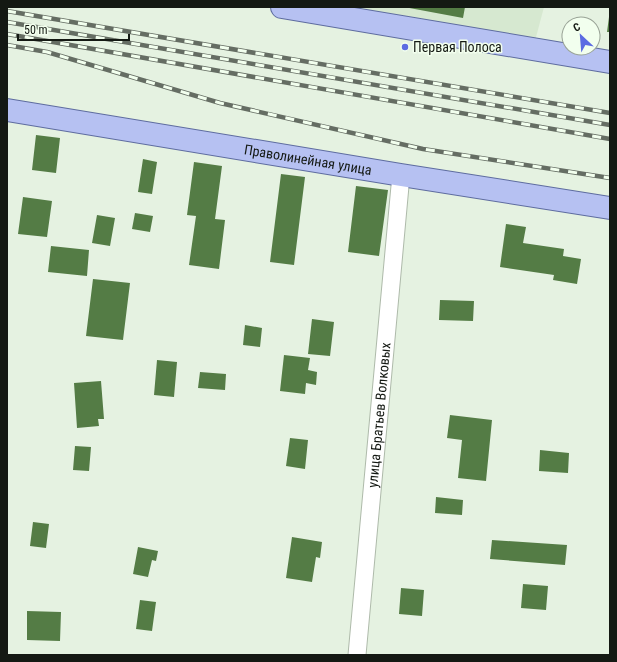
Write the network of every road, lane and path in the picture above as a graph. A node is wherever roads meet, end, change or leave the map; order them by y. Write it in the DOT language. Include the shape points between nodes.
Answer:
graph roads {
  1 [pos="282,7"];
  2 [pos="324,10"];
  3 [pos="610,62"];
  4 [pos="7,112"];
  5 [pos="401,175"];
  6 [pos="610,208"];
  7 [pos="357,655"];
  1 -- 2 [label="main road"];
  2 -- 3 [label="main road"];
  4 -- 5 [label="main road, Праволинейная улица"];
  5 -- 6 [label="main road, Праволинейная улица"];
  5 -- 7 [label="street, улица Братьев Волковых"];
}
